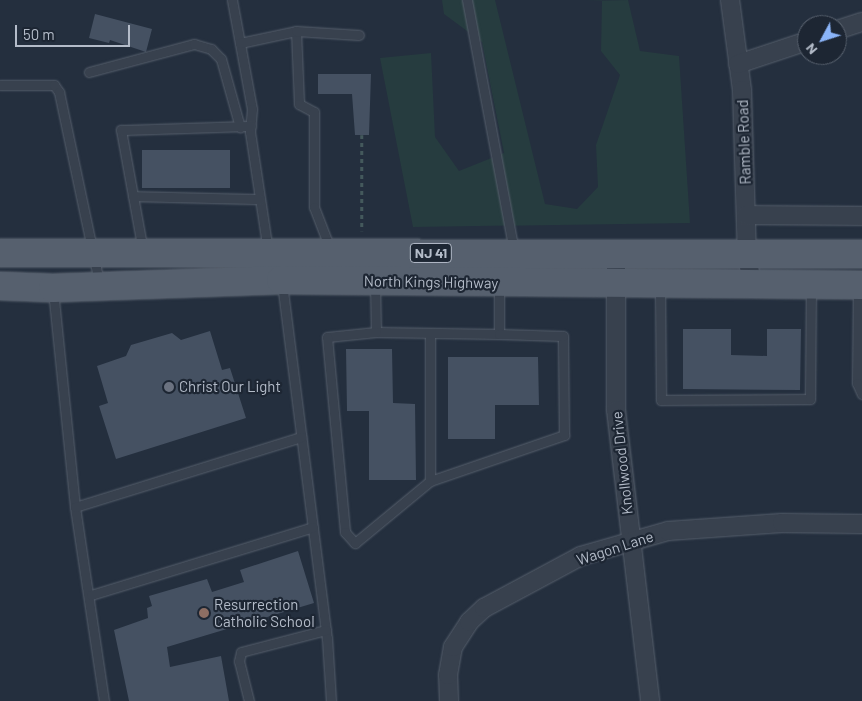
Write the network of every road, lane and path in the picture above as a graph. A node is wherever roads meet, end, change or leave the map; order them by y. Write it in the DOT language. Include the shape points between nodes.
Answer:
graph roads {
  1 [pos="232,0"];
  2 [pos="467,0"];
  3 [pos="730,0"];
  4 [pos="862,22"];
  5 [pos="847,27"];
  6 [pos="296,31"];
  7 [pos="359,36"];
  8 [pos="240,43"];
  9 [pos="797,43"];
  10 [pos="738,64"];
  11 [pos="89,72"];
  12 [pos="0,85"];
  13 [pos="251,126"];
  14 [pos="240,127"];
  15 [pos="362,135"];
  16 [pos="133,196"];
  17 [pos="260,199"];
  18 [pos="746,215"];
  19 [pos="862,216"];
  20 [pos="362,230"];
  21 [pos="0,253"];
  22 [pos="95,253"];
  23 [pos="143,253"];
  24 [pos="268,253"];
  25 [pos="332,253"];
  26 [pos="514,253"];
  27 [pos="616,254"];
  28 [pos="747,254"];
  29 [pos="862,254"];
  30 [pos="281,280"];
  31 [pos="375,281"];
  32 [pos="499,282"];
  33 [pos="616,284"];
  34 [pos="660,284"];
  35 [pos="752,284"];
  36 [pos="100,285"];
  37 [pos="811,285"];
  38 [pos="860,285"];
  39 [pos="0,286"];
  40 [pos="53,288"];
  41 [pos="376,332"];
  42 [pos="430,333"];
  43 [pos="499,334"];
  44 [pos="862,394"];
  45 [pos="301,437"];
  46 [pos="430,480"];
  47 [pos="75,507"];
  48 [pos="862,524"];
  49 [pos="313,527"];
  50 [pos="631,543"];
  51 [pos="91,595"];
  52 [pos="326,630"];
  53 [pos="104,701"];
  54 [pos="249,701"];
  55 [pos="331,701"];
  56 [pos="449,701"];
  57 [pos="650,701"];
  1 -- 8 [label="lane"];
  2 -- 26 [label="lane"];
  3 -- 10 [label="street, Ramble Road"];
  4 -- 5 [label="street"];
  6 -- 7 [label="lane"];
  6 -- 8 [label="lane"];
  6 -- 25 [label="lane" via="299,104 314,112 314,207"];
  8 -- 13 [label="lane" via="252,109"];
  9 -- 10 [label="street"];
  10 -- 18 [label="street, Ramble Road"];
  11 -- 14 [label="lane" via="194,44 211,48 221,59"];
  12 -- 22 [label="lane" via="54,85 60,92"];
  13 -- 14 [label="lane"];
  13 -- 17 [label="lane"];
  14 -- 16 [label="lane" via="121,130"];
  15 -- 20 [label="path"];
  16 -- 17 [label="lane"];
  16 -- 23 [label="lane"];
  17 -- 24 [label="lane"];
  18 -- 19 [label="street"];
  18 -- 28 [label="street, Ramble Road"];
  21 -- 22 [label="main road, North Kings Highway / NJ 41"];
  22 -- 23 [label="main road, North Kings Highway / NJ 41"];
  22 -- 36 [label="lane"];
  23 -- 24 [label="main road, North Kings Highway / NJ 41"];
  24 -- 25 [label="main road, North Kings Highway / NJ 41"];
  25 -- 26 [label="main road, North Kings Highway / NJ 41"];
  26 -- 27 [label="main road, North Kings Highway / NJ 41"];
  27 -- 28 [label="main road, North Kings Highway / NJ 41"];
  27 -- 33 [label="street, Knollwood Drive"];
  28 -- 29 [label="main road, North Kings Highway / NJ 41"];
  28 -- 35 [label="street, Ramble Road"];
  30 -- 31 [label="main road, North Kings Highway / NJ 41"];
  30 -- 36 [label="main road, North Kings Highway / NJ 41"];
  30 -- 45 [label="lane"];
  31 -- 32 [label="main road, North Kings Highway / NJ 41"];
  31 -- 41 [label="lane"];
  32 -- 33 [label="main road, North Kings Highway / NJ 41"];
  32 -- 43 [label="lane"];
  33 -- 34 [label="main road, North Kings Highway / NJ 41"];
  33 -- 50 [label="street, Knollwood Drive" via="616,410"];
  34 -- 35 [label="main road, North Kings Highway / NJ 41"];
  34 -- 37 [label="lane" via="661,400 810,399"];
  35 -- 37 [label="main road, North Kings Highway / NJ 41"];
  36 -- 40 [label="main road, North Kings Highway / NJ 41"];
  37 -- 38 [label="main road, North Kings Highway / NJ 41"];
  38 -- 44 [label="lane" via="857,382"];
  39 -- 40 [label="main road, North Kings Highway / NJ 41"];
  40 -- 47 [label="lane"];
  41 -- 42 [label="lane"];
  41 -- 46 [label="lane" via="327,337 345,532 355,543"];
  42 -- 43 [label="lane"];
  42 -- 46 [label="lane"];
  43 -- 46 [label="lane" via="564,336 564,435"];
  45 -- 47 [label="lane"];
  45 -- 49 [label="lane"];
  47 -- 51 [label="lane"];
  48 -- 50 [label="street, Wagon Lane" via="782,523 668,531"];
  49 -- 51 [label="lane"];
  49 -- 52 [label="lane"];
  50 -- 56 [label="street, Wagon Lane" via="581,556 484,608 469,622 452,647"];
  50 -- 57 [label="street, Knollwood Drive"];
  51 -- 53 [label="lane"];
  52 -- 54 [label="lane" via="241,652"];
  52 -- 55 [label="lane"];
}
